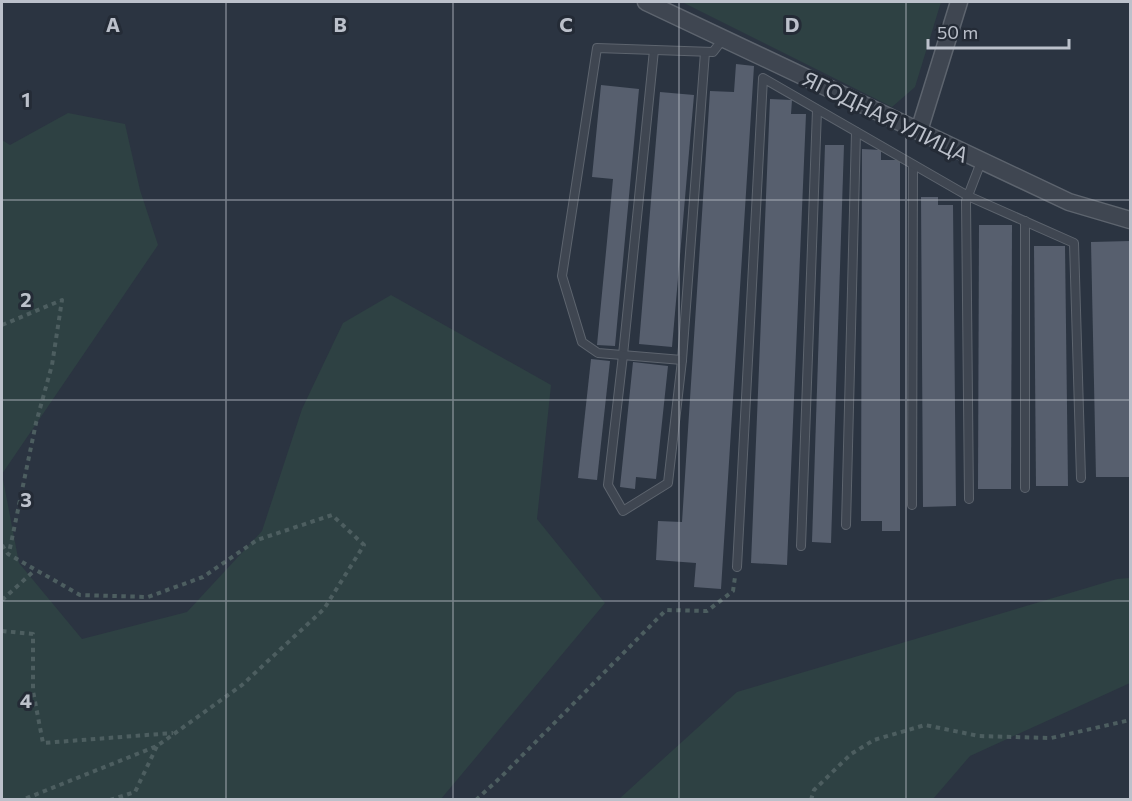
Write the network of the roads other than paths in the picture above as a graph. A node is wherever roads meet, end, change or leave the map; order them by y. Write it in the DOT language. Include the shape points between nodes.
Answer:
graph roads {
  1 [pos="646,2"];
  2 [pos="959,2"];
  3 [pos="723,39"];
  4 [pos="654,50"];
  5 [pos="705,52"];
  6 [pos="817,110"];
  7 [pos="919,131"];
  8 [pos="856,132"];
  9 [pos="981,162"];
  10 [pos="914,165"];
  11 [pos="968,196"];
  12 [pos="1131,220"];
  13 [pos="1025,221"];
  14 [pos="623,355"];
  15 [pos="682,360"];
  16 [pos="1081,478"];
  17 [pos="1025,488"];
  18 [pos="969,499"];
  19 [pos="912,506"];
  20 [pos="846,525"];
  21 [pos="801,546"];
  22 [pos="737,567"];
  1 -- 3 [label="street, ЯГОДНАЯ УЛИЦА"];
  2 -- 7 [label="street"];
  3 -- 5 [label="lane" via="713,52"];
  3 -- 7 [label="street, ЯГОДНАЯ УЛИЦА"];
  4 -- 5 [label="lane"];
  4 -- 14 [label="lane"];
  4 -- 14 [label="lane" via="597,48 562,276 582,342 598,353"];
  5 -- 15 [label="lane"];
  6 -- 8 [label="lane"];
  6 -- 21 [label="lane"];
  6 -- 22 [label="lane" via="763,78"];
  7 -- 9 [label="street, ЯГОДНАЯ УЛИЦА"];
  8 -- 10 [label="lane"];
  8 -- 20 [label="lane"];
  9 -- 11 [label="lane"];
  9 -- 12 [label="street, ЯГОДНАЯ УЛИЦА" via="1069,202"];
  10 -- 11 [label="lane"];
  10 -- 19 [label="lane"];
  11 -- 13 [label="lane"];
  11 -- 18 [label="lane"];
  13 -- 16 [label="lane" via="1074,243"];
  13 -- 17 [label="lane"];
  14 -- 15 [label="lane"];
  14 -- 15 [label="lane" via="608,485 622,511 668,483"];
}
